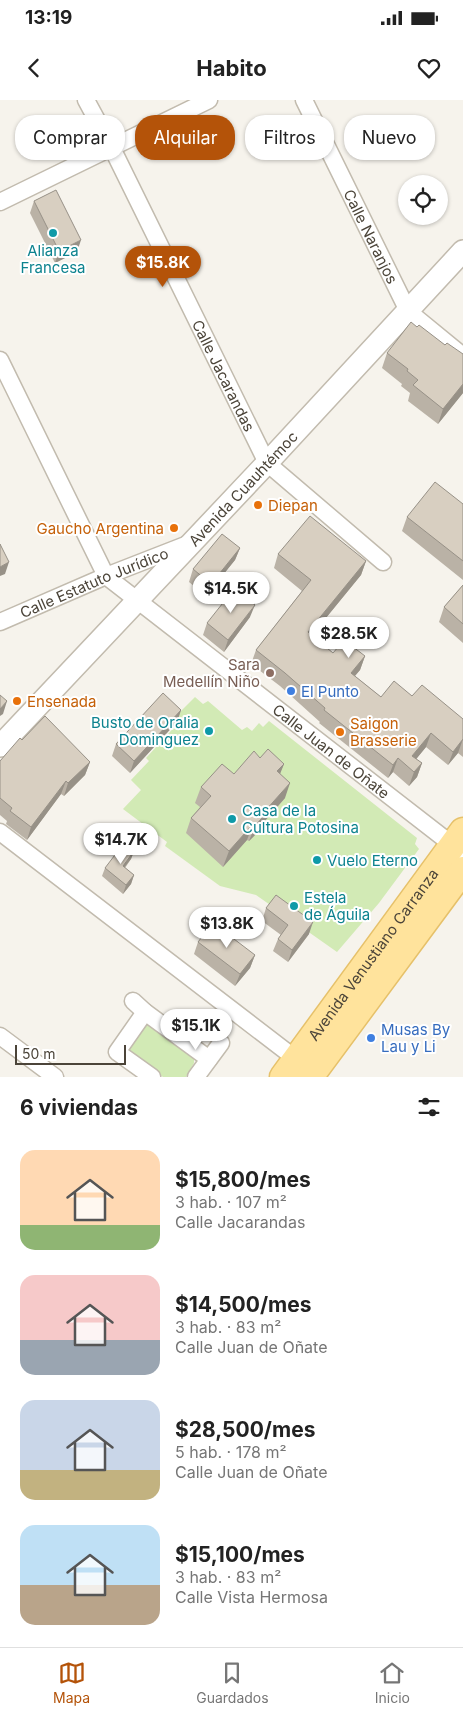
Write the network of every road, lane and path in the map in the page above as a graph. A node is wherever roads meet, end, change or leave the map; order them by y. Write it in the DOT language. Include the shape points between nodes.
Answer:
graph roads {
  1 [pos="86,100"];
  2 [pos="209,100"];
  3 [pos="304,100"];
  4 [pos="94,115"];
  5 [pos="125,142"];
  6 [pos="87,160"];
  7 [pos="118,160"];
  8 [pos="0,202"];
  9 [pos="463,251"];
  10 [pos="408,311"];
  11 [pos="463,356"];
  12 [pos="0,360"];
  13 [pos="267,463"];
  14 [pos="190,543"];
  15 [pos="384,562"];
  16 [pos="106,576"];
  17 [pos="137,600"];
  18 [pos="0,622"];
  19 [pos="0,746"];
  20 [pos="0,832"];
  21 [pos="460,843"];
  22 [pos="463,870"];
  23 [pos="132,1001"];
  24 [pos="145,1012"];
  25 [pos="0,1036"];
  26 [pos="221,1044"];
  27 [pos="209,1059"];
  28 [pos="296,1071"];
  29 [pos="55,1077"];
  30 [pos="152,1077"];
  31 [pos="196,1077"];
  1 -- 4 [label="street, Calle Jacarandas"];
  2 -- 5 [label="street"];
  3 -- 10 [label="street, Calle Naranjos"];
  6 -- 8 [label="street"];
  7 -- 13 [label="street, Calle Jacarandas"];
  9 -- 10 [label="street, Avenida Cuauhtémoc"];
  10 -- 11 [label="street, Calle Naranjos"];
  10 -- 13 [label="street, Avenida Cuauhtémoc"];
  12 -- 16 [label="street, Calle Juan de Oñate"];
  13 -- 14 [label="street, Avenida Cuauhtémoc"];
  13 -- 15 [label="street"];
  14 -- 16 [label="street, Calle Estatuto Jurídico"];
  14 -- 17 [label="street, Avenida Cuauhtémoc"];
  16 -- 17 [label="street, Calle Juan de Oñate"];
  16 -- 18 [label="street, Calle Estatuto Jurídico"];
  17 -- 19 [label="street, Avenida Cuauhtémoc"];
  17 -- 21 [label="street, Calle Juan de Oñate"];
  20 -- 28 [label="street"];
  21 -- 28 [label="main road, Avenida Venustiano Carranza"];
  22 -- 28 [label="main road, Avenida Venustiano Carranza"];
  23 -- 24 [label="street"];
  24 -- 27 [label="street"];
  24 -- 30 [label="street" via="117,1052"];
  25 -- 29 [label="street"];
  26 -- 27 [label="street"];
  27 -- 31 [label="street"];
}
